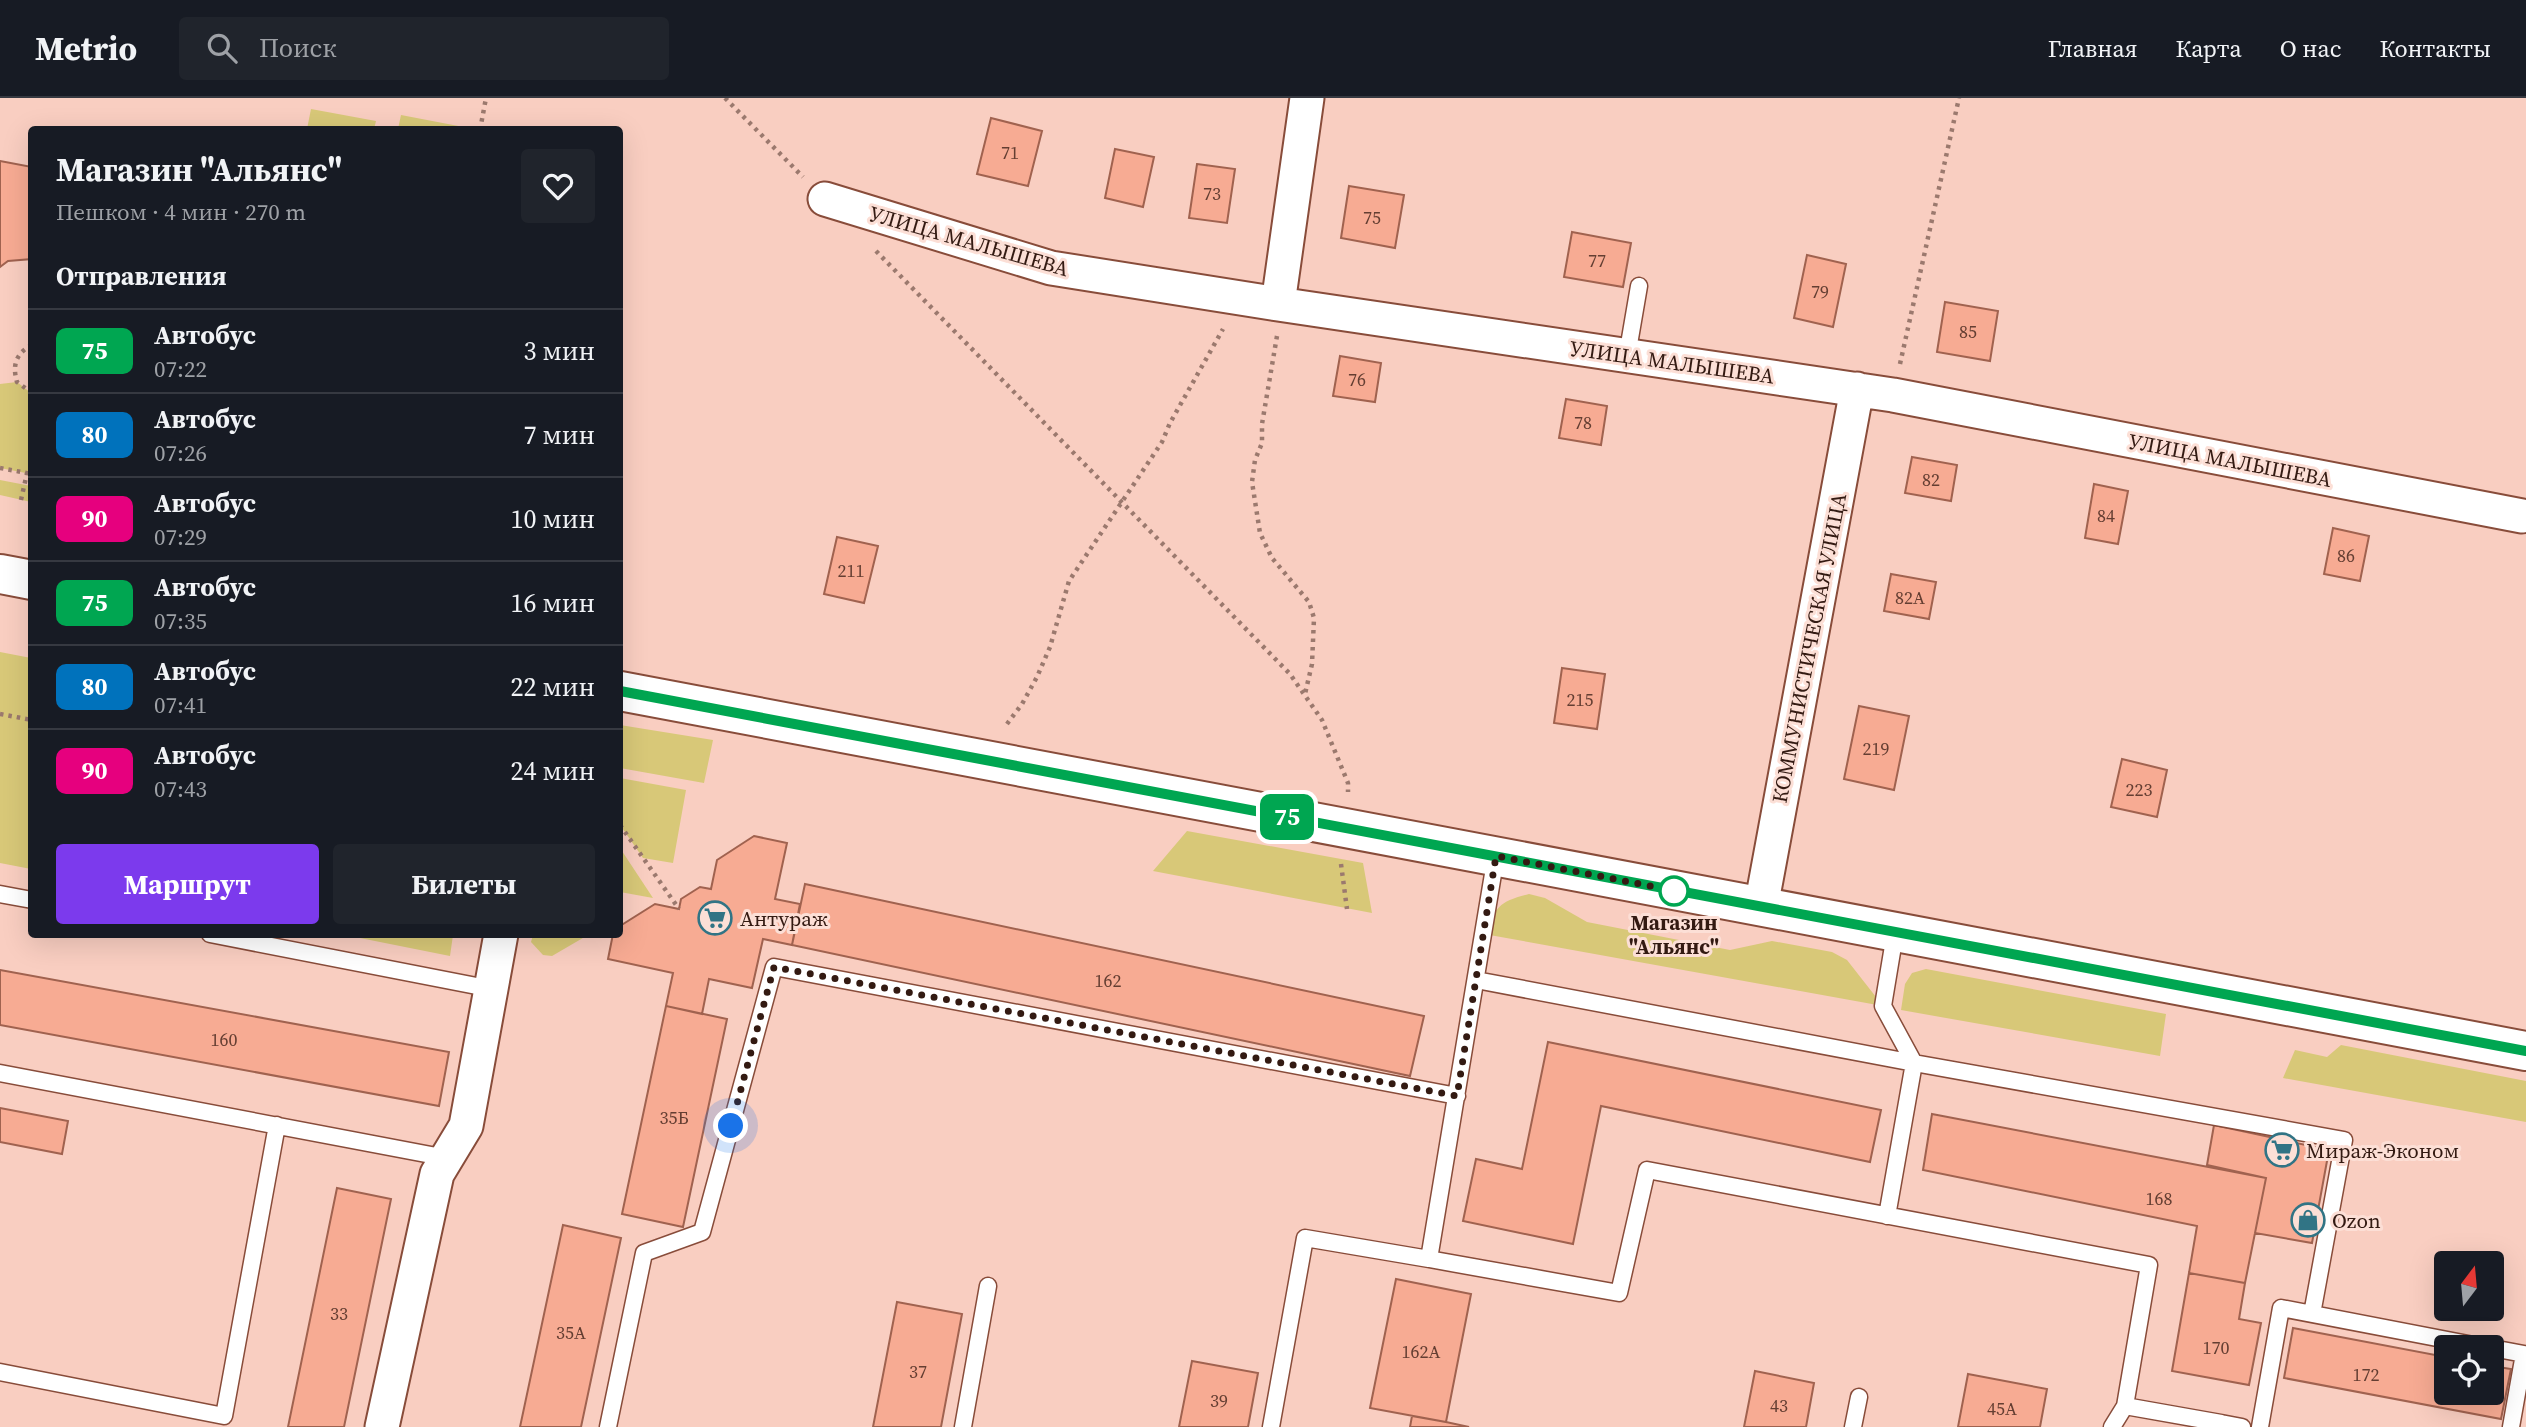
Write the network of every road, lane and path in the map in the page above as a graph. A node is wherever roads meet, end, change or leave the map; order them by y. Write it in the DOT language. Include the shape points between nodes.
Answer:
graph roads {
  1 [pos="486,98"];
  2 [pos="725,98"];
  3 [pos="1307,98"];
  4 [pos="1959,98"];
  5 [pos="481,126"];
  6 [pos="825,199"];
  7 [pos="873,248"];
  8 [pos="1639,286"];
  9 [pos="1235,298"];
  10 [pos="1278,304"];
  11 [pos="28,347"];
  12 [pos="1627,356"];
  13 [pos="1857,389"];
  14 [pos="28,390"];
  15 [pos="1893,395"];
  16 [pos="0,468"];
  17 [pos="28,474"];
  18 [pos="28,477"];
  19 [pos="21,500"];
  20 [pos="1121,501"];
  21 [pos="2522,516"];
  22 [pos="0,574"];
  23 [pos="28,579"];
  24 [pos="623,692"];
  25 [pos="1305,695"];
  26 [pos="0,714"];
  27 [pos="28,719"];
  28 [pos="1007,724"];
  29 [pos="1346,828"];
  30 [pos="623,829"];
  31 [pos="1496,856"];
  32 [pos="0,894"];
  33 [pos="28,899"];
  34 [pos="1761,907"];
  35 [pos="679,909"];
  36 [pos="1347,909"];
  37 [pos="1895,934"];
  38 [pos="231,938"];
  39 [pos="500,938"];
  40 [pos="1475,980"];
  41 [pos="492,989"];
  42 [pos="2526,1051"];
  43 [pos="1914,1063"];
  44 [pos="0,1073"];
  45 [pos="1457,1096"];
  46 [pos="277,1125"];
  47 [pos="447,1158"];
  48 [pos="1886,1216"];
  49 [pos="1429,1259"];
  50 [pos="988,1286"];
  51 [pos="2312,1314"];
  52 [pos="2434,1337"];
  53 [pos="2504,1350"];
  54 [pos="0,1372"];
  55 [pos="1859,1397"];
  56 [pos="2125,1406"];
  57 [pos="2220,1425"];
  58 [pos="383,1427"];
  59 [pos="608,1427"];
  60 [pos="963,1427"];
  61 [pos="1270,1427"];
  62 [pos="1853,1427"];
  63 [pos="2112,1427"];
  64 [pos="2242,1427"];
  65 [pos="2260,1427"];
  66 [pos="2511,1427"];
  1 -- 5 [label="path"];
  2 -- 6 [label="path"];
  3 -- 10 [label="street"];
  4 -- 15 [label="path"];
  6 -- 9 [label="street, УЛИЦА МАЛЫШЕВА" via="1051,268"];
  7 -- 20 [label="path"];
  8 -- 12 [label="lane"];
  9 -- 10 [label="street, УЛИЦА МАЛЫШЕВА"];
  9 -- 20 [label="path" via="1163,442"];
  10 -- 12 [label="street, УЛИЦА МАЛЫШЕВА"];
  10 -- 25 [label="path" via="1277,342 1252,482 1260,533 1272,558 1309,602 1314,618"];
  11 -- 14 [label="path" via="14,365 17,382"];
  12 -- 13 [label="street, УЛИЦА МАЛЫШЕВА"];
  13 -- 15 [label="street, УЛИЦА МАЛЫШЕВА"];
  13 -- 34 [label="street, КОММУНИСТИЧЕСКАЯ УЛИЦА"];
  15 -- 21 [label="street, УЛИЦА МАЛЫШЕВА"];
  16 -- 17 [label="path"];
  18 -- 19 [label="path"];
  20 -- 25 [label="path" via="1290,674"];
  20 -- 28 [label="path" via="1069,581 1037,677"];
  22 -- 23 [label="street"];
  24 -- 29 [label="street"];
  25 -- 29 [label="path" via="1322,720 1348,783"];
  26 -- 27 [label="path"];
  29 -- 31 [label="street"];
  29 -- 36 [label="path" via="1341,860"];
  30 -- 35 [label="path"];
  31 -- 34 [label="street"];
  31 -- 40 [label="lane"];
  32 -- 33 [label="lane"];
  34 -- 37 [label="street"];
  37 -- 42 [label="street"];
  37 -- 43 [label="lane" via="1883,1006"];
  38 -- 41 [label="lane"];
  39 -- 41 [label="street"];
  40 -- 43 [label="lane"];
  40 -- 45 [label="lane"];
  41 -- 47 [label="street" via="467,1126"];
  43 -- 48 [label="lane"];
  43 -- 51 [label="lane" via="2344,1140"];
  44 -- 46 [label="lane"];
  45 -- 49 [label="lane"];
  45 -- 59 [label="lane" via="774,967 702,1232 645,1253"];
  46 -- 47 [label="lane"];
  46 -- 54 [label="lane" via="224,1416"];
  47 -- 58 [label="street" via="437,1174"];
  48 -- 49 [label="lane" via="1647,1170 1619,1293"];
  48 -- 56 [label="lane" via="2149,1265"];
  49 -- 61 [label="lane" via="1306,1238"];
  50 -- 60 [label="lane"];
  51 -- 52 [label="lane"];
  51 -- 65 [label="lane" via="2281,1308"];
  53 -- 66 [label="lane" via="2524,1354"];
  55 -- 62 [label="lane"];
  56 -- 57 [label="lane"];
  56 -- 63 [label="lane"];
  57 -- 64 [label="lane"];
}
